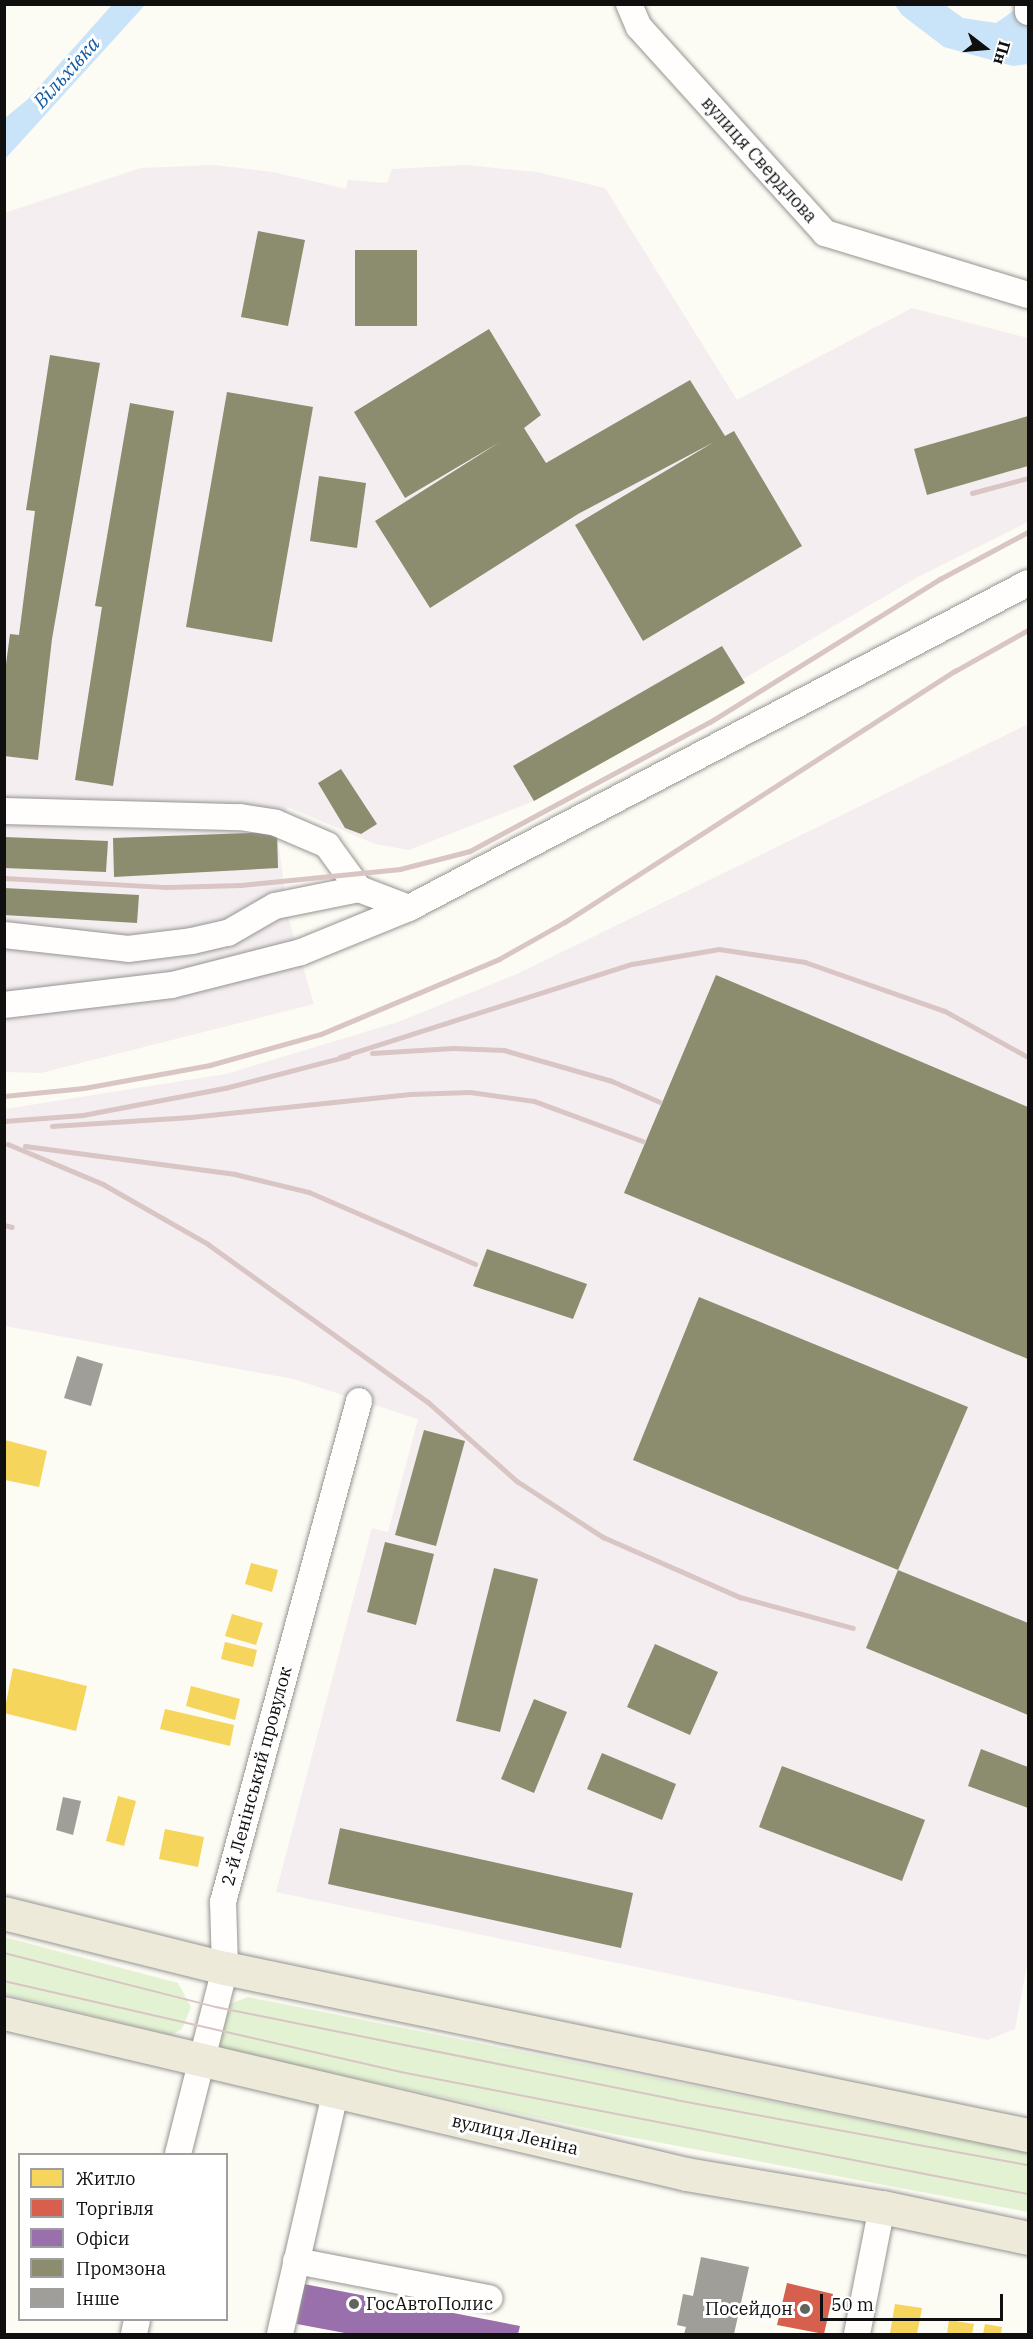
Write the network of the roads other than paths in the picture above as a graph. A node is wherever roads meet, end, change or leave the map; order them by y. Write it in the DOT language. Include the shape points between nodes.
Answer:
graph roads {
  1 [pos="629,4"];
  2 [pos="1028,4"];
  3 [pos="1029,12"];
  4 [pos="1029,295"];
  5 [pos="1029,583"];
  6 [pos="4,811"];
  7 [pos="359,889"];
  8 [pos="410,909"];
  9 [pos="4,935"];
  10 [pos="4,1005"];
  11 [pos="359,1401"];
  12 [pos="4,1913"];
  13 [pos="225,1968"];
  14 [pos="4,2013"];
  15 [pos="200,2062"];
  16 [pos="335,2093"];
  17 [pos="1029,2135"];
  18 [pos="178,2153"];
  19 [pos="882,2208"];
  20 [pos="1029,2238"];
  21 [pos="296,2261"];
  22 [pos="489,2298"];
  23 [pos="280,2334"];
  24 [pos="857,2334"];
  1 -- 4 [label="street, вулиця Свердлова" via="639,27 825,233"];
  2 -- 3 [label="street"];
  5 -- 8 [label="street"];
  6 -- 7 [label="street" via="240,817 276,823 327,845"];
  7 -- 8 [label="street"];
  7 -- 9 [label="street" via="275,906 228,933 192,941 128,949"];
  8 -- 10 [label="street" via="301,952 172,985"];
  11 -- 13 [label="street, 2-й Ленінський провулок" via="223,1902"];
  12 -- 13 [label="main road"];
  13 -- 15 [label="street, 2-й Ленінський провулок"];
  13 -- 17 [label="main road"];
  14 -- 15 [label="main road, вулиця Леніна"];
  15 -- 16 [label="main road, вулиця Леніна"];
  15 -- 18 [label="street, 2-й Ленінський провулок"];
  16 -- 19 [label="main road, вулиця Леніна" via="686,2174"];
  16 -- 21 [label="street"];
  19 -- 20 [label="main road, вулиця Леніна"];
  19 -- 24 [label="street"];
  21 -- 22 [label="street"];
  21 -- 23 [label="street"];
}
